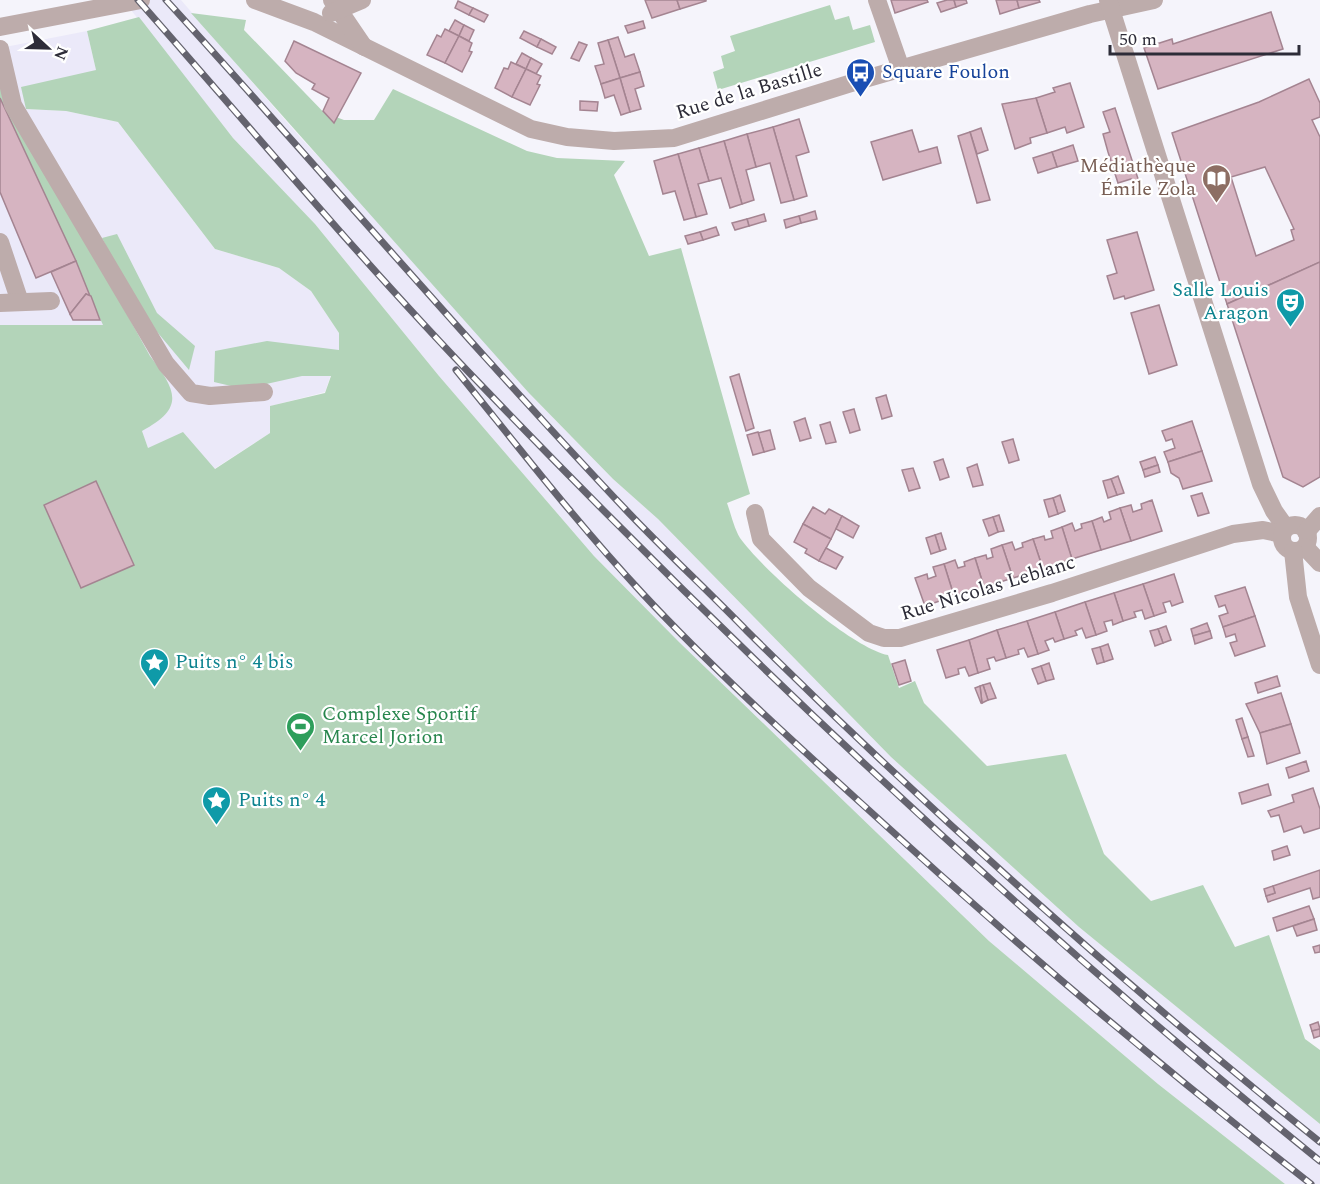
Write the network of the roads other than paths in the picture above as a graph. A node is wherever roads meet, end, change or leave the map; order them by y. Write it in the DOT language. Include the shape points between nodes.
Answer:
graph roads {
  1 [pos="141,0"];
  2 [pos="362,0"];
  3 [pos="877,0"];
  4 [pos="1154,0"];
  5 [pos="268,2"];
  6 [pos="335,4"];
  7 [pos="1109,4"];
  8 [pos="314,22"];
  9 [pos="0,27"];
  10 [pos="365,48"];
  11 [pos="0,49"];
  12 [pos="901,69"];
  13 [pos="0,242"];
  14 [pos="51,301"];
  15 [pos="20,302"];
  16 [pos="0,303"];
  17 [pos="264,392"];
  18 [pos="755,513"];
  19 [pos="1320,516"];
  20 [pos="1284,531"];
  21 [pos="1302,543"];
  22 [pos="1320,563"];
  23 [pos="1320,665"];
  1 -- 9 [label="street"];
  2 -- 6 [label="street"];
  3 -- 12 [label="street"];
  4 -- 7 [label="street, Rue de la Bastille"];
  5 -- 8 [label="street, Rue de la Bastille"];
  6 -- 8 [label="street"];
  6 -- 10 [label="street"];
  7 -- 12 [label="street, Rue de la Bastille"];
  7 -- 20 [label="street" via="1261,484"];
  8 -- 10 [label="street, Rue de la Bastille"];
  10 -- 12 [label="street, Rue de la Bastille" via="531,129 614,141 674,138"];
  11 -- 17 [label="street" via="13,105 166,364 191,393 210,396"];
  13 -- 15 [label="street"];
  14 -- 15 [label="street"];
  15 -- 16 [label="street"];
  18 -- 20 [label="street, Rue Nicolas Leblanc" via="761,539 809,588 853,623 884,638 900,638 1041,596 1233,534"];
  19 -- 21 [label="street"];
  20 -- 21 [label="street" via="1285,547"];
  21 -- 22 [label="street"];
  21 -- 23 [label="street" via="1298,597"];
}
